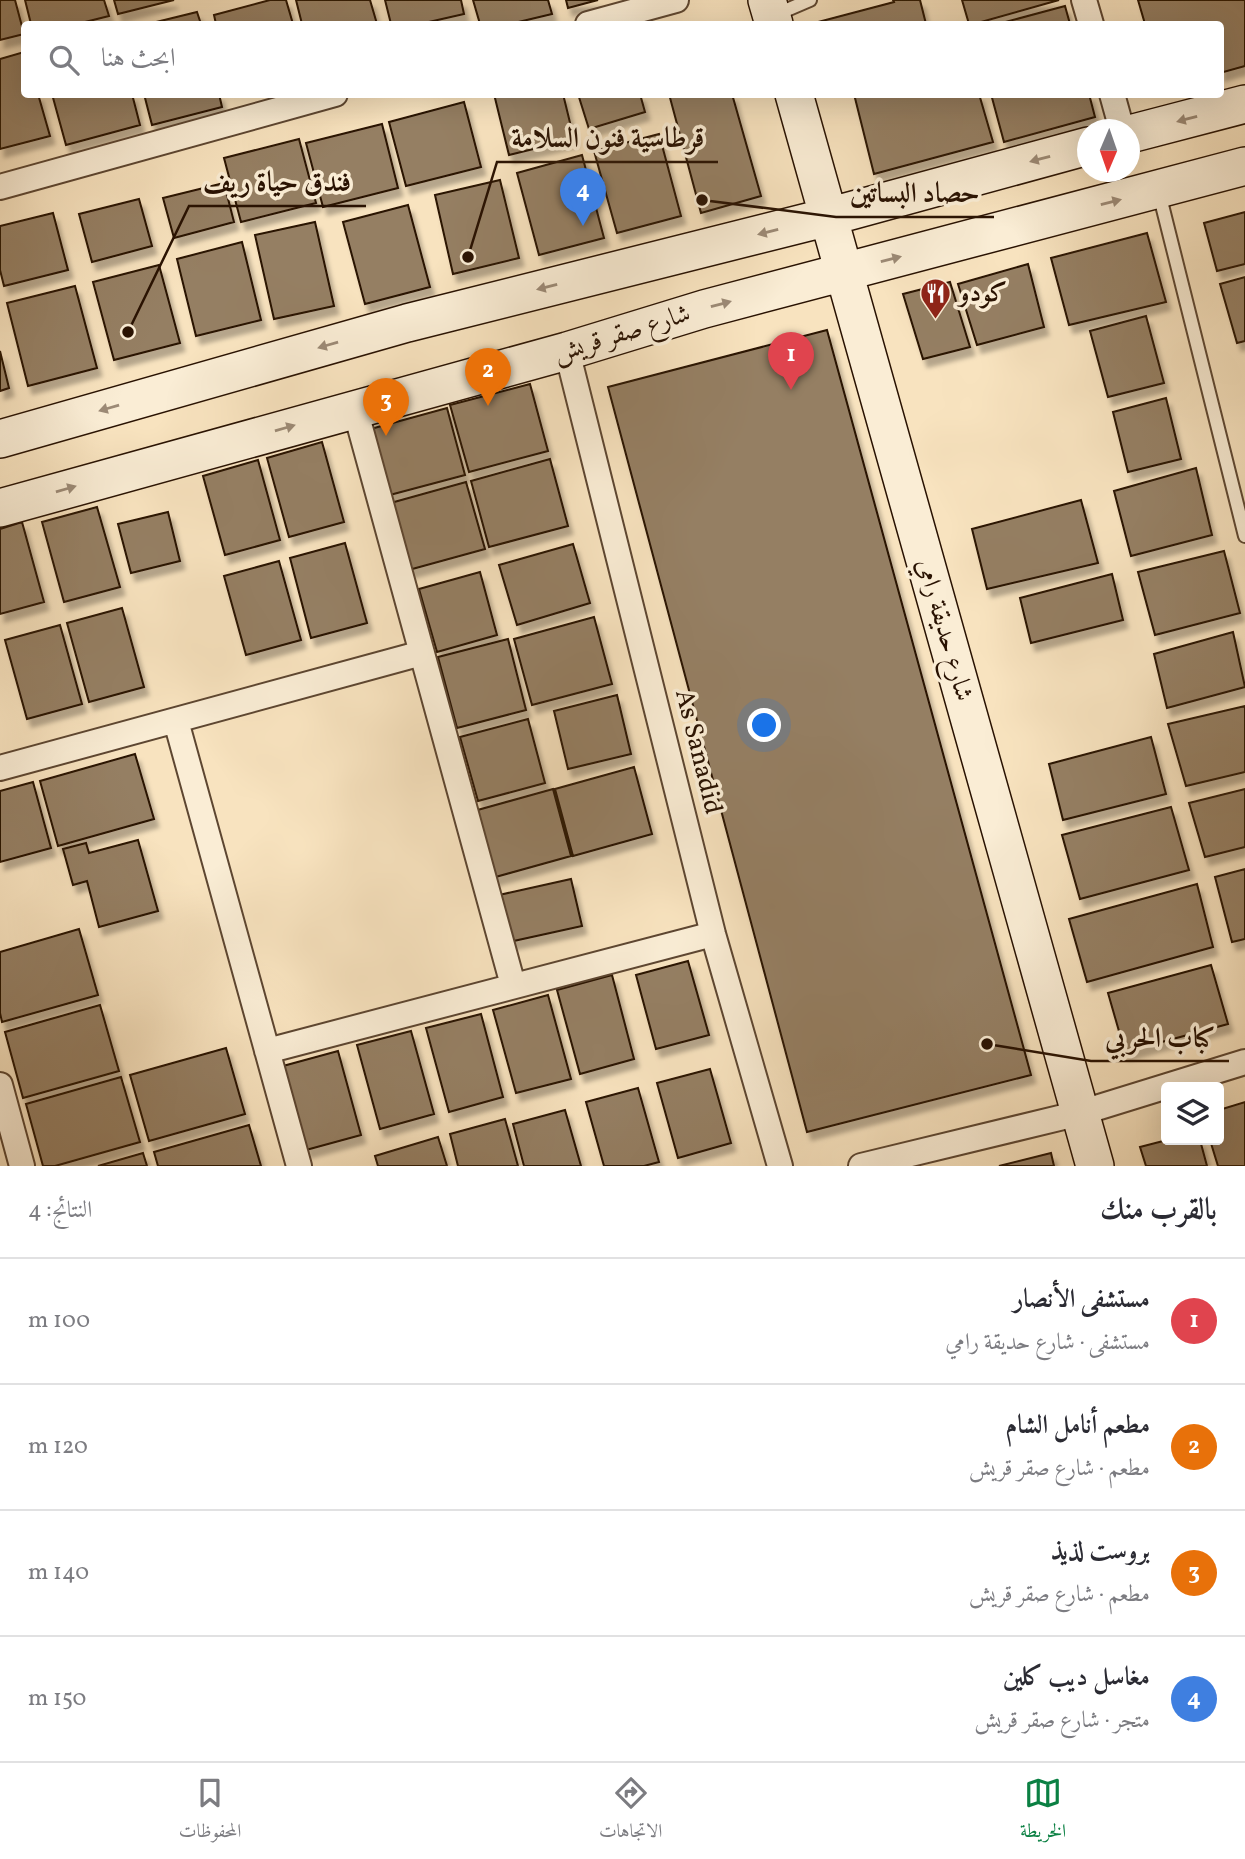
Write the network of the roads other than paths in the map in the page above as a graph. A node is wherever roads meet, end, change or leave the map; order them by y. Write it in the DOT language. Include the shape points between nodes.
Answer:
graph roads {
  1 [pos="676,0"];
  2 [pos="810,0"];
  3 [pos="1084,0"];
  4 [pos="771,14"];
  5 [pos="599,21"];
  6 [pos="1090,21"];
  7 [pos="321,98"];
  8 [pos="795,98"];
  9 [pos="1113,98"];
  10 [pos="1245,104"];
  11 [pos="1119,119"];
  12 [pos="1140,131"];
  13 [pos="1077,149"];
  14 [pos="1245,166"];
  15 [pos="0,187"];
  16 [pos="1159,190"];
  17 [pos="828,216"];
  18 [pos="843,271"];
  19 [pos="567,351"];
  20 [pos="355,409"];
  21 [pos="0,439"];
  22 [pos="0,508"];
  23 [pos="1245,536"];
  24 [pos="422,653"];
  25 [pos="176,721"];
  26 [pos="0,768"];
  27 [pos="713,934"];
  28 [pos="513,985"];
  29 [pos="267,1051"];
  30 [pos="1245,1062"];
  31 [pos="0,1085"];
  32 [pos="1080,1113"];
  33 [pos="22,1166"];
  34 [pos="299,1166"];
  35 [pos="780,1166"];
  36 [pos="861,1166"];
  37 [pos="1095,1166"];
  1 -- 5 [label="street"];
  2 -- 4 [label="lane"];
  3 -- 6 [label="street"];
  7 -- 15 [label="street"];
  8 -- 17 [label="street, شارع حديقة رامي"];
  9 -- 11 [label="street"];
  10 -- 12 [label="street, one-way"];
  13 -- 17 [label="street, one-way"];
  14 -- 16 [label="street, شارع صقر قريش"];
  18 -- 16 [label="street, شارع صقر قريش, one-way"];
  16 -- 23 [label="lane"];
  17 -- 18 [label="street, شارع حديقة رامي"];
  17 -- 21 [label="street, one-way" via="407,323"];
  19 -- 18 [label="street, شارع صقر قريش, one-way"];
  18 -- 32 [label="street, شارع حديقة رامي"];
  19 -- 20 [label="street, شارع صقر قريش"];
  19 -- 27 [label="street, As Sanadid"];
  22 -- 20 [label="street, شارع صقر قريش, one-way"];
  20 -- 24 [label="street"];
  24 -- 25 [label="street"];
  24 -- 28 [label="street"];
  25 -- 26 [label="street"];
  25 -- 29 [label="street"];
  27 -- 28 [label="street"];
  27 -- 35 [label="street, As Sanadid"];
  28 -- 29 [label="street"];
  29 -- 34 [label="street"];
  30 -- 32 [label="street"];
  31 -- 33 [label="street"];
  32 -- 36 [label="street"];
  32 -- 37 [label="street, شارع حديقة رامي"];
}
